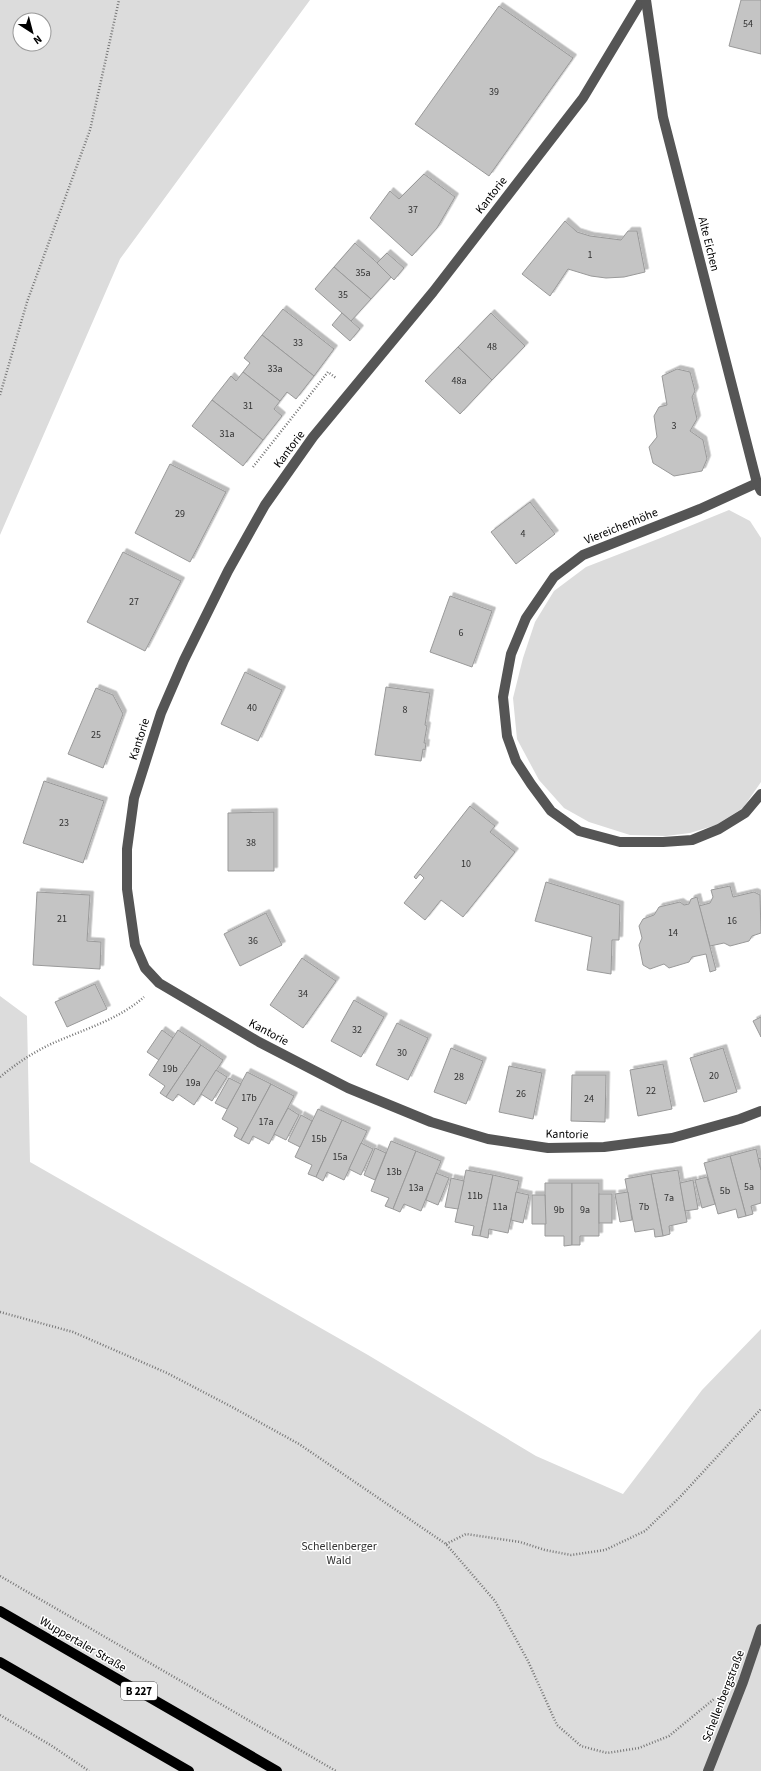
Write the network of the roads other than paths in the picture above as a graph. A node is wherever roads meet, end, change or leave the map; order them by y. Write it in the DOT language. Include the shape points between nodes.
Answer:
graph roads {
  1 [pos="642,0"];
  2 [pos="646,0"];
  3 [pos="759,487"];
  4 [pos="761,794"];
  5 [pos="761,1111"];
  6 [pos="0,1611"];
  7 [pos="761,1629"];
  8 [pos="0,1662"];
  9 [pos="189,1771"];
  10 [pos="277,1771"];
  11 [pos="708,1771"];
  1 -- 5 [label="street, Kantorie" via="583,98 438,286 313,438 265,505 224,578 184,660 159,720 134,798 126,849 128,889 135,945 145,968 159,983 253,1038 348,1088 430,1122 488,1139 548,1148 604,1147 672,1138"];
  2 -- 3 [label="street, Alte Eichen" via="663,117"];
  3 -- 4 [label="street, Viereichenhöhe" via="584,555 554,577 526,618 511,654 503,697 507,736 516,761 551,811 579,831 620,842 692,840 719,829 745,813"];
  6 -- 10 [label="main road, Wuppertaler Straße / B 227"];
  7 -- 11 [label="street, Schellenbergstraße"];
  8 -- 9 [label="main road"];
}
